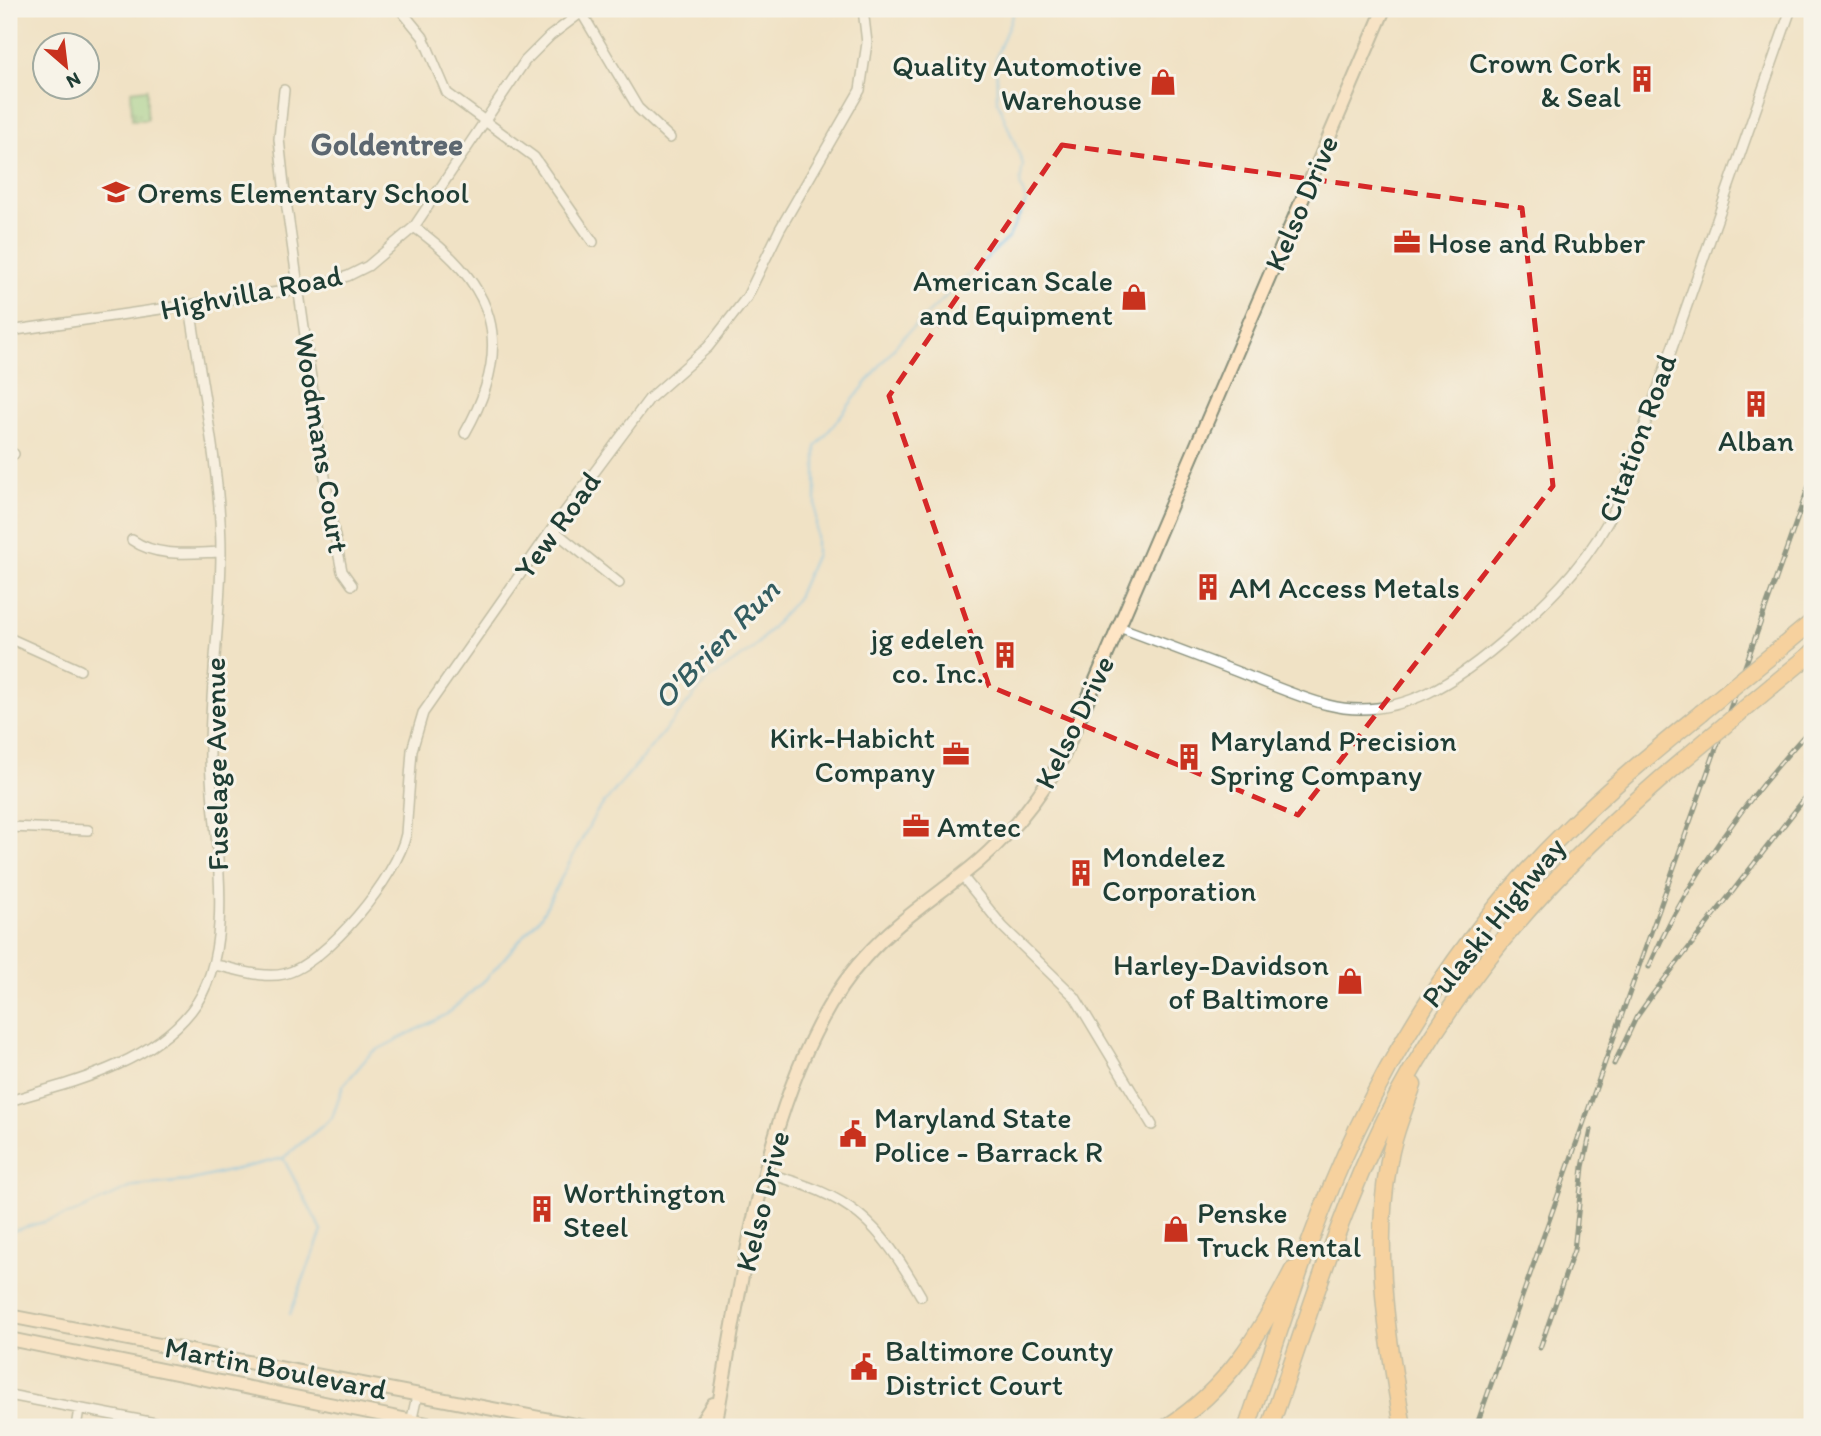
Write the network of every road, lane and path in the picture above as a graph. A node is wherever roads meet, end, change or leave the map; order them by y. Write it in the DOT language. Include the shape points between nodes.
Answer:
graph roads {
  1 [pos="400,9"];
  2 [pos="863,9"];
  3 [pos="1384,9"];
  4 [pos="1791,9"];
  5 [pos="581,11"];
  6 [pos="284,90"];
  7 [pos="484,120"];
  8 [pos="670,138"];
  9 [pos="414,227"];
  10 [pos="593,242"];
  11 [pos="299,289"];
  12 [pos="190,306"];
  13 [pos="9,331"];
  14 [pos="465,433"];
  15 [pos="552,529"];
  16 [pos="132,540"];
  17 [pos="221,552"];
  18 [pos="619,583"];
  19 [pos="352,585"];
  20 [pos="1812,622"];
  21 [pos="1119,627"];
  22 [pos="9,638"];
  23 [pos="1812,653"];
  24 [pos="80,670"];
  25 [pos="9,827"];
  26 [pos="88,830"];
  27 [pos="962,876"];
  28 [pos="215,965"];
  29 [pos="1413,1024"];
  30 [pos="1430,1040"];
  31 [pos="9,1101"];
  32 [pos="1152,1125"];
  33 [pos="765,1173"];
  34 [pos="1320,1216"];
  35 [pos="921,1296"];
  36 [pos="9,1316"];
  37 [pos="9,1339"];
  38 [pos="722,1384"];
  39 [pos="9,1395"];
  40 [pos="417,1395"];
  41 [pos="79,1409"];
  42 [pos="410,1424"];
  43 [pos="76,1427"];
  44 [pos="176,1427"];
  45 [pos="442,1427"];
  46 [pos="586,1427"];
  47 [pos="698,1427"];
  48 [pos="715,1427"];
  49 [pos="1167,1427"];
  50 [pos="1247,1427"];
  51 [pos="1270,1427"];
  52 [pos="1403,1427"];
  1 -- 7 [label="street" via="423,37 447,93"];
  2 -- 15 [label="street, Yew Road" via="867,43 860,90 780,229 747,297 708,347 649,399"];
  3 -- 21 [label="street, Kelso Drive"];
  4 -- 21 [label="street, Citation Road" via="1618,502 1575,573 1527,620 1448,684 1406,702 1361,708 1330,706"];
  5 -- 7 [label="street, Highvilla Road" via="525,61"];
  5 -- 8 [label="street" via="638,108"];
  6 -- 11 [label="street, Woodmans Court" via="279,139"];
  7 -- 9 [label="street, Highvilla Road"];
  7 -- 10 [label="street" via="544,167"];
  9 -- 11 [label="street, Highvilla Road" via="368,266"];
  9 -- 14 [label="street" via="469,274 491,323 492,365"];
  11 -- 12 [label="street, Highvilla Road"];
  11 -- 19 [label="street, Woodmans Court" via="335,542 341,570"];
  12 -- 13 [label="street, Highvilla Road"];
  12 -- 17 [label="street, Fuselage Avenue"];
  15 -- 18 [label="street"];
  15 -- 28 [label="street, Yew Road" via="423,713 412,750 404,847 378,890 306,965 271,975"];
  16 -- 17 [label="street" via="157,552"];
  17 -- 28 [label="street, Fuselage Avenue" via="210,756 220,931"];
  20 -- 29 [label="highway, Pulaski Highway, bridge" via="1606,793 1532,866 1470,940"];
  21 -- 27 [label="street, Kelso Drive" via="1076,731 1048,784 1006,836"];
  22 -- 24 [label="street"];
  23 -- 30 [label="highway, Pulaski Highway, bridge" via="1615,819 1551,884"];
  25 -- 26 [label="street"];
  27 -- 32 [label="street" via="1003,927 1075,997"];
  27 -- 33 [label="street, Kelso Drive" via="894,926 848,978 799,1066"];
  28 -- 31 [label="street, Fuselage Avenue" via="191,1011 152,1048"];
  29 -- 30 [label="highway"];
  29 -- 34 [label="highway, Pulaski Highway" via="1356,1130"];
  30 -- 51 [label="highway, Pulaski Highway" via="1363,1170"];
  30 -- 52 [label="highway" via="1392,1146 1382,1213 1384,1285"];
  33 -- 35 [label="street" via="813,1187 853,1207 881,1235"];
  33 -- 38 [label="street, Kelso Drive"];
  34 -- 49 [label="highway" via="1243,1357 1212,1393"];
  34 -- 50 [label="highway, Pulaski Highway"];
  36 -- 40 [label="street, Martin Boulevard"];
  37 -- 42 [label="street, Martin Boulevard"];
  38 -- 47 [label="street" via="708,1417"];
  38 -- 48 [label="street, Kelso Drive"];
  39 -- 41 [label="street"];
  40 -- 42 [label="street"];
  40 -- 46 [label="street, Martin Boulevard"];
  41 -- 43 [label="street"];
  41 -- 44 [label="street"];
  42 -- 45 [label="street, Martin Boulevard"];
}
